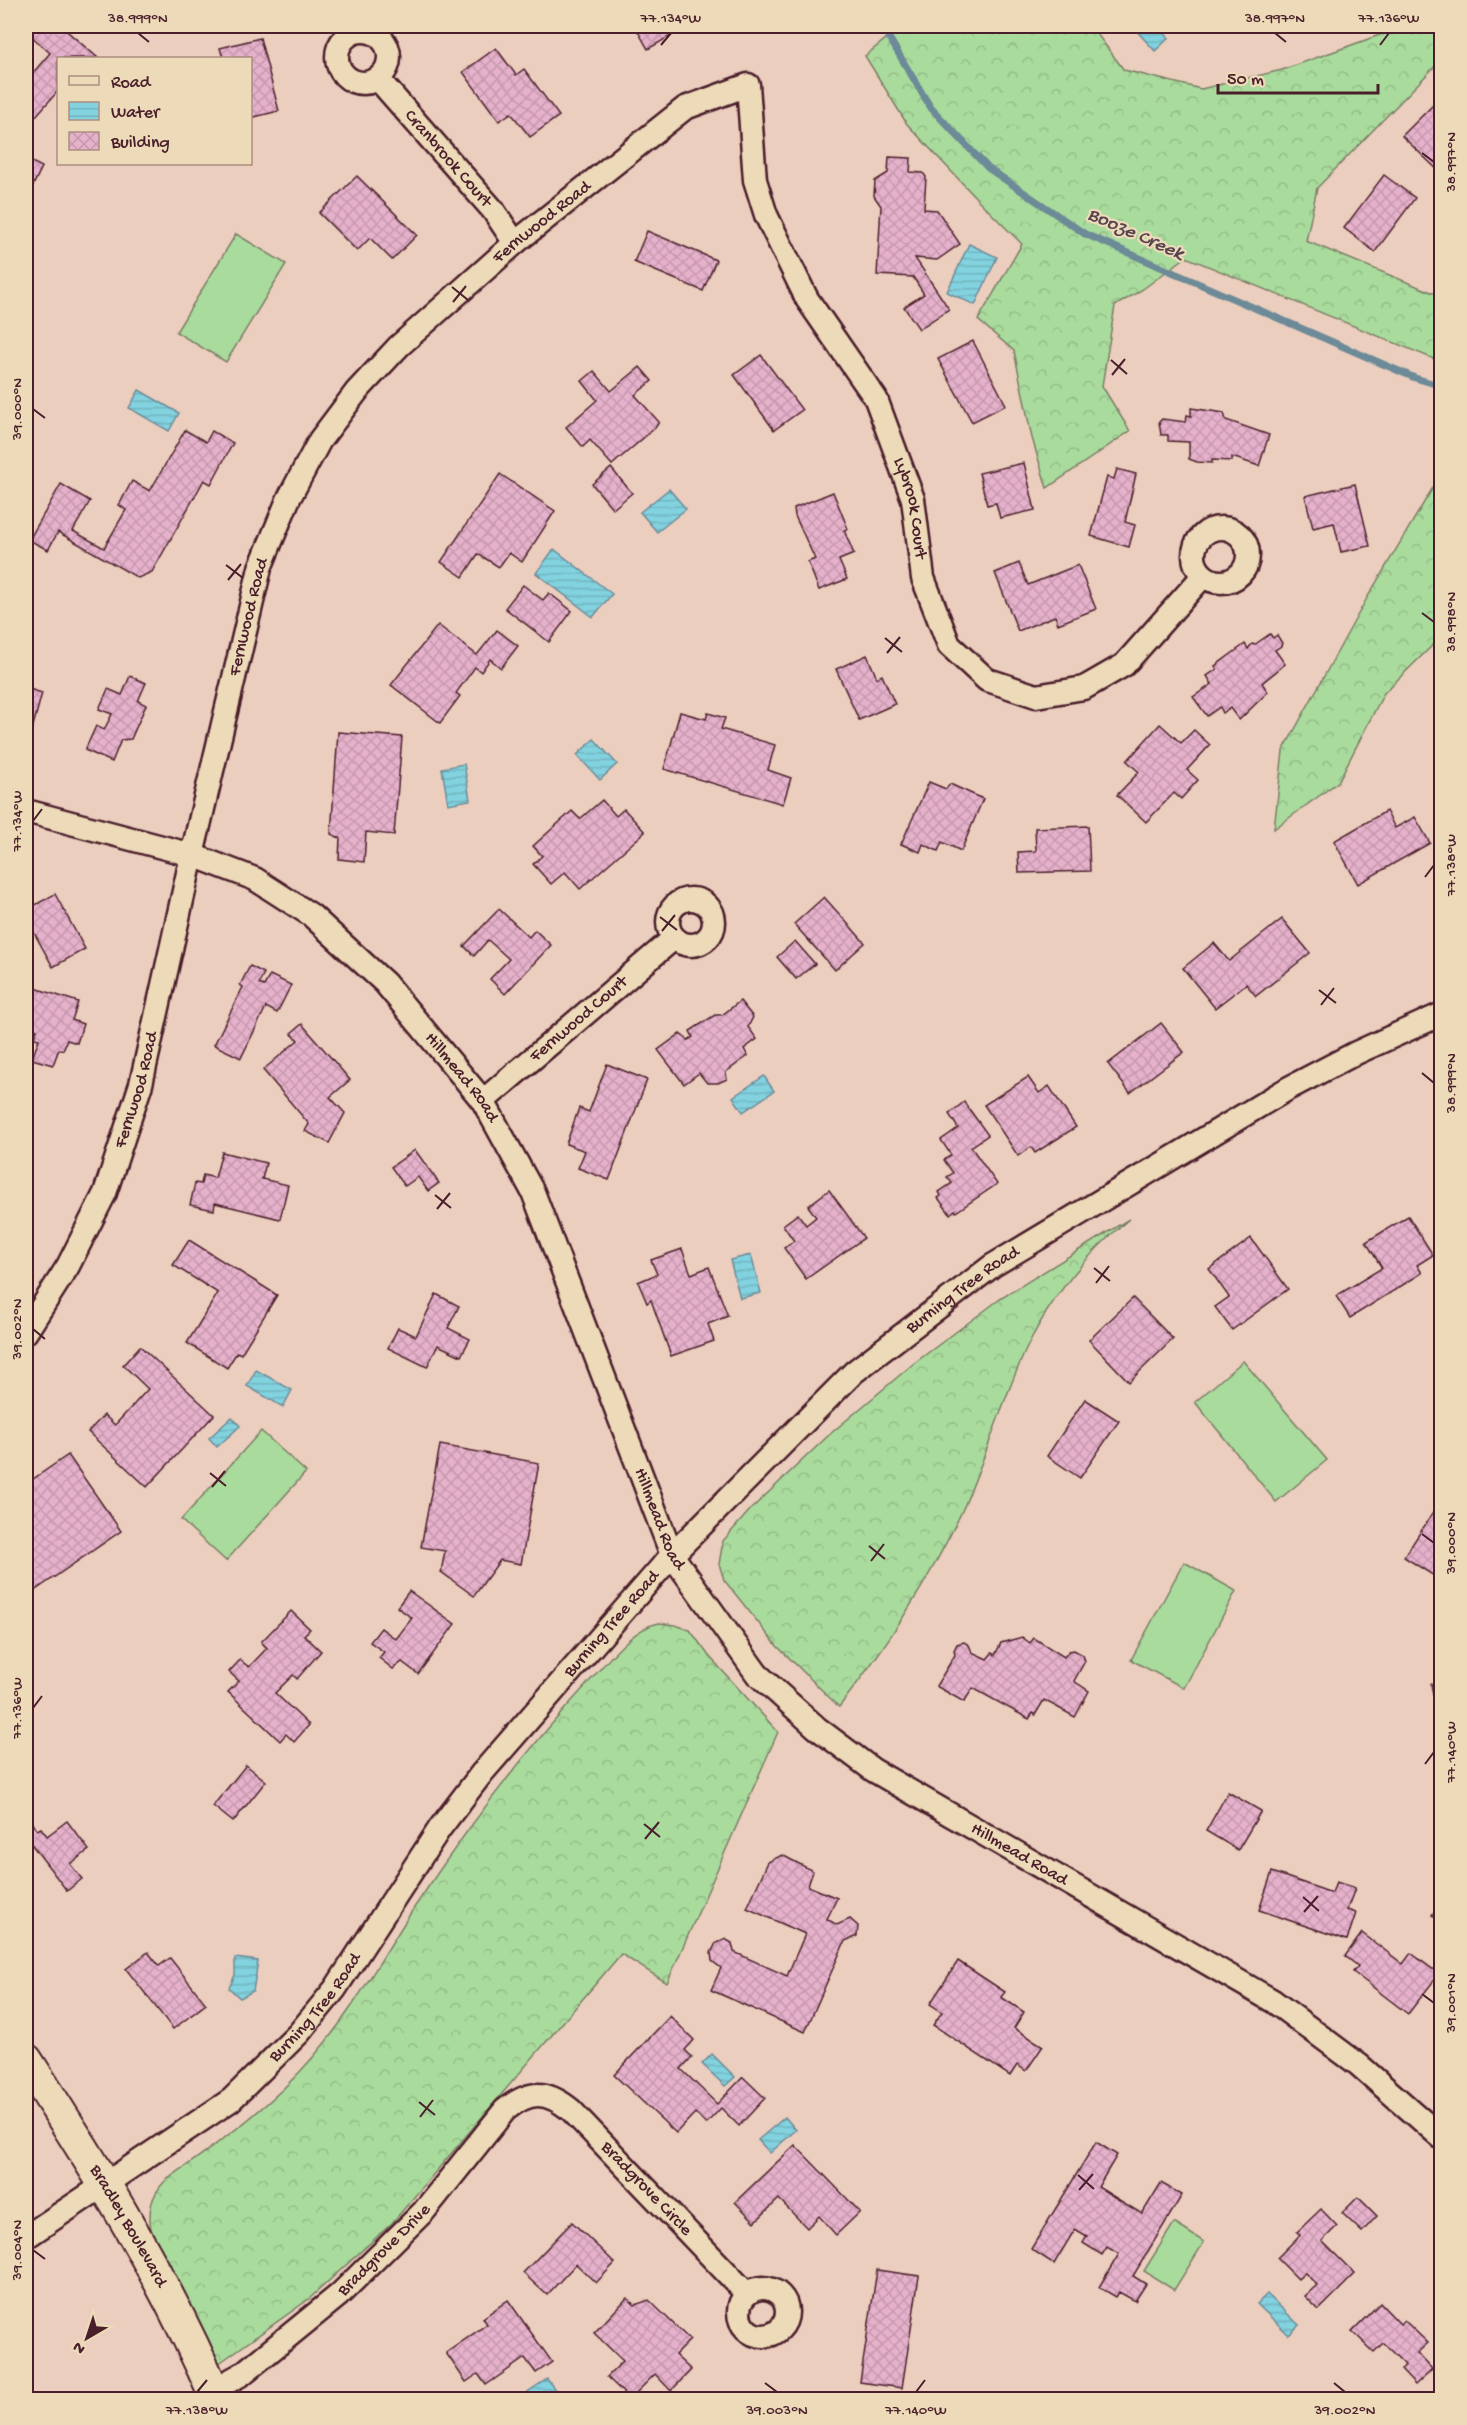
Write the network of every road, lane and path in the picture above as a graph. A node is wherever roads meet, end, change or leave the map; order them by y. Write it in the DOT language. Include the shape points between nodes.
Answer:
graph roads {
  1 [pos="378,79"];
  2 [pos="748,85"];
  3 [pos="515,243"];
  4 [pos="1203,576"];
  5 [pos="26,811"];
  6 [pos="192,855"];
  7 [pos="674,938"];
  8 [pos="1442,1014"];
  9 [pos="483,1101"];
  10 [pos="26,1332"];
  11 [pos="672,1555"];
  12 [pos="26,2060"];
  13 [pos="537,2095"];
  14 [pos="1442,2138"];
  15 [pos="104,2184"];
  16 [pos="26,2237"];
  17 [pos="747,2294"];
  18 [pos="215,2395"];
  1 -- 3 [label="street, Cranbrook Court" via="493,210"];
  2 -- 3 [label="street, Fernwood Road" via="685,108"];
  2 -- 4 [label="street, Lybrook Court" via="755,180 766,215 807,299 876,399 913,499 923,578 949,645 987,680 1036,696 1084,688 1124,665"];
  3 -- 6 [label="street, Fernwood Road" via="399,346 357,391 320,440 288,501 260,568"];
  5 -- 6 [label="street, Hillmead Road"];
  6 -- 9 [label="street, Hillmead Road" via="255,879 311,915 385,983"];
  6 -- 10 [label="street, Fernwood Road" via="141,1084 105,1193 68,1266"];
  7 -- 9 [label="street, Fernwood Court"];
  8 -- 11 [label="street, Burning Tree Road" via="1289,1088 992,1266 854,1372"];
  9 -- 11 [label="street, Hillmead Road" via="533,1192"];
  11 -- 14 [label="street, Hillmead Road" via="757,1674 817,1728 873,1770 1273,2001 1359,2065"];
  11 -- 15 [label="street, Burning Tree Road" via="482,1773 440,1828 335,1989 300,2033 231,2100"];
  12 -- 15 [label="main road, Bradley Boulevard"];
  13 -- 17 [label="street, Bradgrove Circle" via="556,2098 571,2110"];
  13 -- 18 [label="street, Bradgrove Drive" via="520,2099 506,2110 424,2211 339,2295"];
  15 -- 16 [label="street, Burning Tree Road"];
  15 -- 18 [label="main road, Bradley Boulevard"];
}
